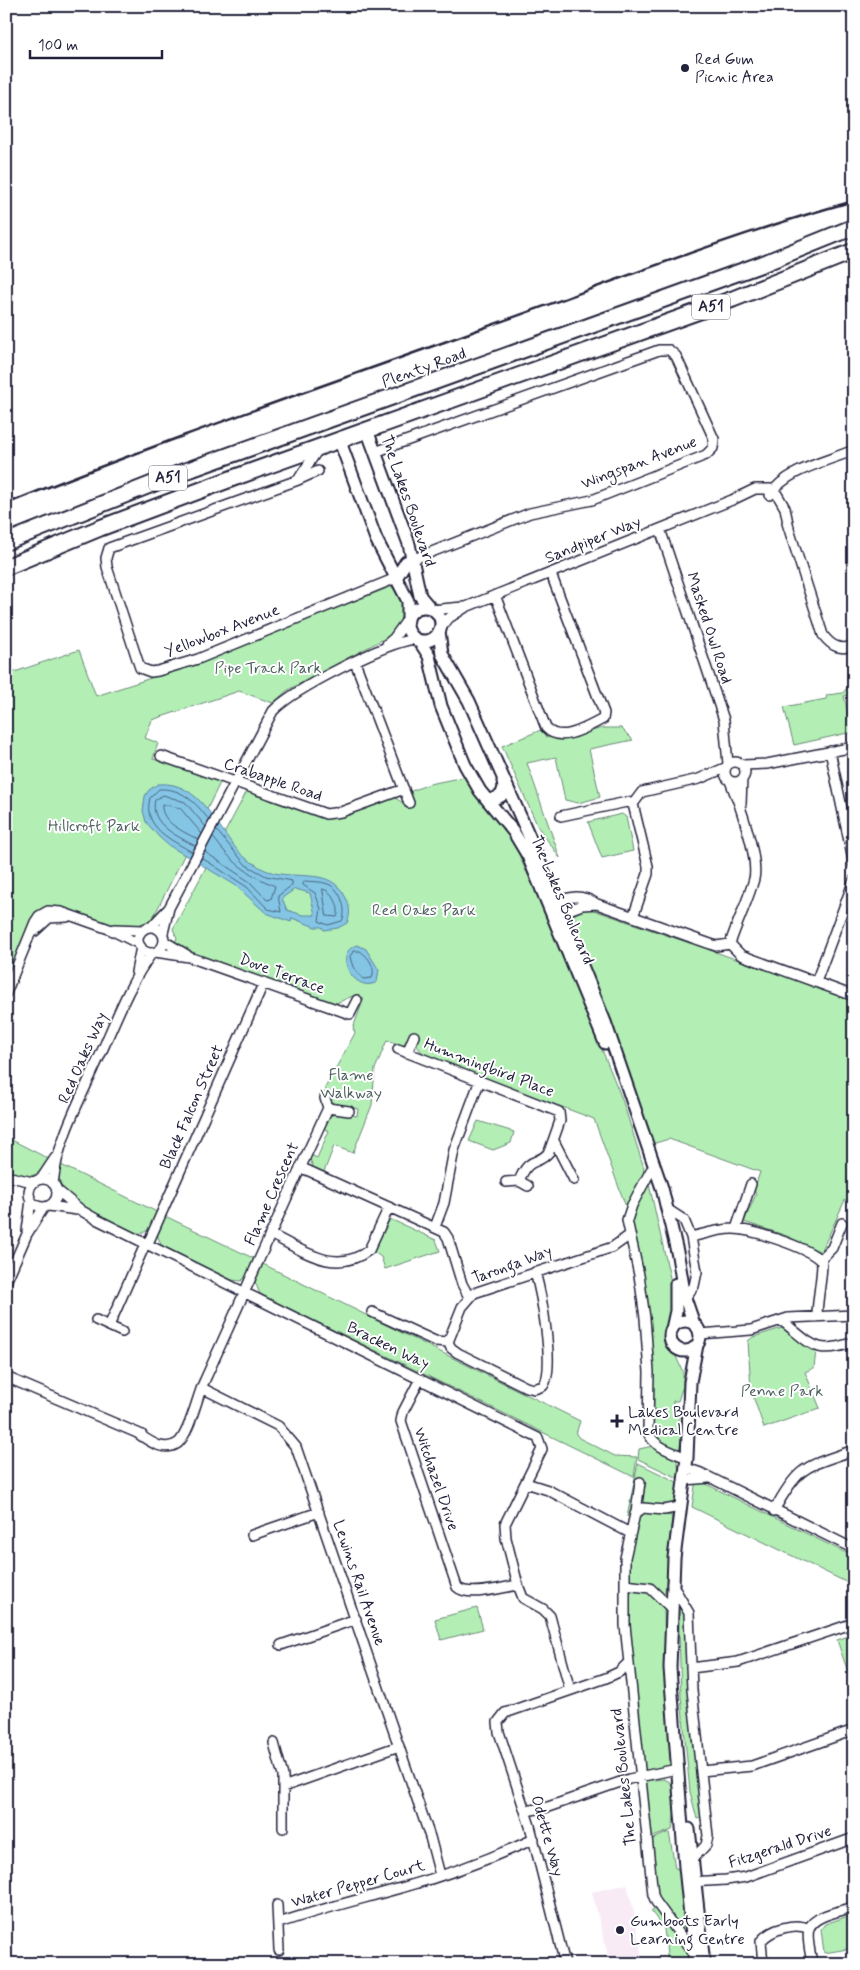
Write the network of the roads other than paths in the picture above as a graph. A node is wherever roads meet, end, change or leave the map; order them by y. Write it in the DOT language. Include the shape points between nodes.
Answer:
graph roads {
  1 [pos="854,227"];
  2 [pos="854,251"];
  3 [pos="359,409"];
  4 [pos="332,418"];
  5 [pos="367,430"];
  6 [pos="338,440"];
  7 [pos="319,447"];
  8 [pos="854,450"];
  9 [pos="375,452"];
  10 [pos="318,471"];
  11 [pos="298,480"];
  12 [pos="772,492"];
  13 [pos="660,529"];
  14 [pos="6,542"];
  15 [pos="414,559"];
  16 [pos="6,567"];
  17 [pos="551,574"];
  18 [pos="396,578"];
  19 [pos="495,596"];
  20 [pos="466,607"];
  21 [pos="431,609"];
  22 [pos="407,620"];
  23 [pos="439,631"];
  24 [pos="416,639"];
  25 [pos="854,641"];
  26 [pos="836,644"];
  27 [pos="854,646"];
  28 [pos="381,648"];
  29 [pos="355,662"];
  30 [pos="726,736"];
  31 [pos="854,747"];
  32 [pos="830,751"];
  33 [pos="161,756"];
  34 [pos="726,766"];
  35 [pos="742,770"];
  36 [pos="503,779"];
  37 [pos="699,779"];
  38 [pos="729,780"];
  39 [pos="235,783"];
  40 [pos="404,789"];
  41 [pos="488,801"];
  42 [pos="409,803"];
  43 [pos="633,804"];
  44 [pos="741,807"];
  45 [pos="561,816"];
  46 [pos="854,866"];
  47 [pos="854,880"];
  48 [pos="553,903"];
  49 [pos="597,904"];
  50 [pos="169,908"];
  51 [pos="558,914"];
  52 [pos="633,917"];
  53 [pos="147,928"];
  54 [pos="109,929"];
  55 [pos="163,937"];
  56 [pos="730,944"];
  57 [pos="140,945"];
  58 [pos="154,952"];
  59 [pos="189,957"];
  60 [pos="136,974"];
  61 [pos="264,982"];
  62 [pos="816,982"];
  63 [pos="6,993"];
  64 [pos="854,996"];
  65 [pos="356,1000"];
  66 [pos="414,1036"];
  67 [pos="480,1080"];
  68 [pos="326,1098"];
  69 [pos="328,1108"];
  70 [pos="350,1111"];
  71 [pos="640,1130"];
  72 [pos="554,1141"];
  73 [pos="58,1154"];
  74 [pos="300,1167"];
  75 [pos="651,1170"];
  76 [pos="6,1177"];
  77 [pos="37,1180"];
  78 [pos="574,1180"];
  79 [pos="518,1181"];
  80 [pos="506,1182"];
  81 [pos="751,1184"];
  82 [pos="528,1186"];
  83 [pos="55,1187"];
  84 [pos="30,1196"];
  85 [pos="47,1206"];
  86 [pos="389,1207"];
  87 [pos="667,1208"];
  88 [pos="82,1211"];
  89 [pos="842,1223"];
  90 [pos="435,1227"];
  91 [pos="736,1229"];
  92 [pos="27,1234"];
  93 [pos="270,1234"];
  94 [pos="630,1235"];
  95 [pos="691,1237"];
  96 [pos="147,1243"];
  97 [pos="613,1247"];
  98 [pos="634,1249"];
  99 [pos="820,1260"];
  100 [pos="535,1272"];
  101 [pos="6,1282"];
  102 [pos="245,1292"];
  103 [pos="472,1295"];
  104 [pos="685,1298"];
  105 [pos="372,1312"];
  106 [pos="854,1315"];
  107 [pos="817,1317"];
  108 [pos="96,1320"];
  109 [pos="782,1321"];
  110 [pos="108,1326"];
  111 [pos="672,1329"];
  112 [pos="122,1332"];
  113 [pos="697,1334"];
  114 [pos="448,1342"];
  115 [pos="854,1342"];
  116 [pos="677,1348"];
  117 [pos="6,1377"];
  118 [pos="420,1378"];
  119 [pos="690,1382"];
  120 [pos="202,1388"];
  121 [pos="854,1450"];
  122 [pos="687,1463"];
  123 [pos="709,1478"];
  124 [pos="528,1480"];
  125 [pos="685,1480"];
  126 [pos="640,1482"];
  127 [pos="680,1507"];
  128 [pos="774,1510"];
  129 [pos="319,1512"];
  130 [pos="636,1512"];
  131 [pos="610,1521"];
  132 [pos="632,1522"];
  133 [pos="630,1533"];
  134 [pos="252,1535"];
  135 [pos="854,1549"];
  136 [pos="672,1583"];
  137 [pos="518,1585"];
  138 [pos="625,1585"];
  139 [pos="671,1608"];
  140 [pos="356,1619"];
  141 [pos="854,1623"];
  142 [pos="671,1637"];
  143 [pos="280,1646"];
  144 [pos="628,1663"];
  145 [pos="691,1668"];
  146 [pos="606,1678"];
  147 [pos="630,1687"];
  148 [pos="570,1690"];
  149 [pos="854,1730"];
  150 [pos="274,1743"];
  151 [pos="399,1746"];
  152 [pos="701,1771"];
  153 [pos="677,1773"];
  154 [pos="640,1777"];
  155 [pos="283,1787"];
  156 [pos="527,1815"];
  157 [pos="283,1828"];
  158 [pos="853,1841"];
  159 [pos="535,1843"];
  160 [pos="692,1860"];
  161 [pos="443,1874"];
  162 [pos="690,1882"];
  163 [pos="277,1905"];
  164 [pos="854,1907"];
  165 [pos="279,1923"];
  166 [pos="809,1929"];
  167 [pos="279,1950"];
  168 [pos="694,1959"];
  169 [pos="565,1964"];
  170 [pos="704,1964"];
  171 [pos="763,1964"];
  172 [pos="812,1964"];
  1 -- 3 [label="highway, Plenty Road / A51" via="762,264"];
  2 -- 5 [label="highway, A51" via="733,299"];
  3 -- 4 [label="highway, Plenty Road / A51"];
  3 -- 5 [label="highway"];
  4 -- 6 [label="highway"];
  4 -- 14 [label="highway, Plenty Road / A51" via="172,476"];
  5 -- 6 [label="highway, A51"];
  5 -- 9 [label="street, The Lakes Boulevard"];
  6 -- 7 [label="highway, A51"];
  6 -- 18 [label="street"];
  7 -- 11 [label="street"];
  7 -- 16 [label="highway, A51" via="100,528"];
  8 -- 12 [label="street" via="789,476"];
  9 -- 15 [label="street, The Lakes Boulevard"];
  9 -- 15 [label="street, Wingspan Avenue" via="659,350 669,350 676,356 714,440 713,448 706,455 592,500 530,513"];
  10 -- 11 [label="street"];
  11 -- 18 [label="street, Yellowbox Avenue" via="116,544 106,554 107,567 140,668 151,672 217,652"];
  12 -- 13 [label="street, Sandpiper Way" via="755,489"];
  12 -- 26 [label="street" via="785,508 818,616"];
  13 -- 17 [label="street, Sandpiper Way"];
  13 -- 30 [label="street, Masked Owl Road" via="715,692"];
  15 -- 18 [label="street" via="406,562"];
  15 -- 21 [label="street, The Lakes Boulevard" via="420,596"];
  17 -- 19 [label="street, Sandpiper Way"];
  17 -- 19 [label="street" via="604,713 603,719 576,732 558,735 551,734 546,728"];
  18 -- 22 [label="street" via="408,600"];
  19 -- 20 [label="street, Sandpiper Way"];
  20 -- 21 [label="street, Sandpiper Way"];
  20 -- 23 [label="street, Sandpiper Way" via="449,618"];
  21 -- 22 [label="street" via="419,608"];
  21 -- 23 [label="street" via="438,616"];
  22 -- 24 [label="street" via="408,631"];
  22 -- 28 [label="street" via="394,638"];
  23 -- 24 [label="street" via="432,639"];
  23 -- 36 [label="street, The Lakes Boulevard" via="442,654 470,701"];
  24 -- 28 [label="street"];
  24 -- 41 [label="street, The Lakes Boulevard" via="429,656 441,706 465,765"];
  25 -- 26 [label="street"];
  26 -- 27 [label="street" via="842,648"];
  28 -- 29 [label="street"];
  29 -- 39 [label="street" via="308,687 278,713"];
  29 -- 40 [label="street"];
  30 -- 34 [label="street"];
  30 -- 35 [label="street"];
  31 -- 32 [label="street"];
  32 -- 35 [label="street"];
  32 -- 46 [label="street"];
  33 -- 39 [label="street, Crabapple Road"];
  34 -- 35 [label="street"];
  34 -- 37 [label="street"];
  34 -- 38 [label="street"];
  35 -- 38 [label="street" via="737,782"];
  35 -- 44 [label="street"];
  36 -- 41 [label="street" via="501,796"];
  36 -- 48 [label="street, The Lakes Boulevard"];
  37 -- 38 [label="street"];
  37 -- 43 [label="street" via="642,792"];
  38 -- 44 [label="street"];
  39 -- 40 [label="street, Crabapple Road" via="326,814"];
  39 -- 50 [label="street"];
  40 -- 42 [label="street"];
  41 -- 48 [label="street, The Lakes Boulevard" via="522,844"];
  43 -- 45 [label="street" via="626,802"];
  43 -- 52 [label="street" via="648,866"];
  44 -- 56 [label="street" via="754,877"];
  47 -- 62 [label="street"];
  48 -- 49 [label="street" via="580,896"];
  48 -- 51 [label="street, The Lakes Boulevard"];
  49 -- 51 [label="street" via="582,904"];
  49 -- 52 [label="street"];
  50 -- 53 [label="street"];
  50 -- 55 [label="street"];
  51 -- 71 [label="street, The Lakes Boulevard"];
  52 -- 56 [label="street" via="716,946"];
  53 -- 54 [label="street"];
  53 -- 55 [label="street" via="158,928"];
  53 -- 57 [label="street" via="139,936"];
  54 -- 57 [label="street"];
  54 -- 63 [label="street" via="55,914 39,916"];
  55 -- 58 [label="street" via="162,948"];
  55 -- 59 [label="street, Dove Terrace"];
  56 -- 62 [label="street" via="740,955"];
  57 -- 58 [label="street"];
  57 -- 60 [label="street, Red Oaks Way"];
  58 -- 59 [label="street, Dove Terrace"];
  58 -- 60 [label="street, Red Oaks Way"];
  59 -- 61 [label="street, Dove Terrace"];
  60 -- 73 [label="street, Red Oaks Way"];
  61 -- 65 [label="street, Dove Terrace" via="350,1014"];
  61 -- 96 [label="street, Black Falcon Street"];
  62 -- 64 [label="street"];
  66 -- 67 [label="street, Hummingbird Place" via="403,1051"];
  67 -- 72 [label="street, Hummingbird Place" via="558,1111 561,1115"];
  67 -- 90 [label="street" via="454,1150 444,1203"];
  68 -- 69 [label="street"];
  69 -- 70 [label="street"];
  69 -- 74 [label="street, Flame Crescent"];
  71 -- 75 [label="street, The Lakes Boulevard"];
  71 -- 87 [label="street, The Lakes Boulevard" via="655,1165"];
  72 -- 78 [label="street"];
  72 -- 79 [label="street, Hummingbird Place" via="546,1156 528,1164"];
  73 -- 77 [label="street, Red Oaks Way"];
  73 -- 83 [label="street, Red Oaks Way"];
  74 -- 86 [label="street"];
  74 -- 93 [label="street, Flame Crescent"];
  75 -- 94 [label="street" via="628,1216"];
  75 -- 111 [label="street, The Lakes Boulevard" via="676,1281"];
  76 -- 77 [label="street"];
  76 -- 84 [label="street"];
  77 -- 83 [label="street"];
  77 -- 84 [label="street"];
  79 -- 80 [label="street"];
  79 -- 82 [label="street"];
  81 -- 91 [label="street"];
  83 -- 85 [label="street" via="56,1199"];
  83 -- 88 [label="street, Bracken Way"];
  84 -- 85 [label="street" via="36,1206"];
  84 -- 92 [label="street"];
  85 -- 88 [label="street, Bracken Way"];
  85 -- 92 [label="street"];
  86 -- 90 [label="street"];
  86 -- 93 [label="street" via="369,1250 342,1262 325,1261"];
  87 -- 95 [label="street" via="684,1220"];
  87 -- 104 [label="street, The Lakes Boulevard"];
  88 -- 96 [label="street, Bracken Way"];
  89 -- 99 [label="street" via="832,1248"];
  90 -- 103 [label="street" via="448,1238 460,1276"];
  91 -- 95 [label="street"];
  91 -- 99 [label="street" via="800,1249"];
  92 -- 101 [label="street"];
  93 -- 102 [label="street, Flame Crescent"];
  94 -- 97 [label="street, Taronga Way"];
  94 -- 98 [label="street"];
  95 -- 104 [label="street" via="697,1272 694,1286"];
  96 -- 102 [label="street, Bracken Way"];
  96 -- 110 [label="street, Black Falcon Street"];
  97 -- 98 [label="street, Taronga Way"];
  97 -- 100 [label="street, Taronga Way"];
  98 -- 122 [label="street" via="648,1344 648,1432 651,1440"];
  99 -- 107 [label="street" via="822,1270"];
  100 -- 103 [label="street, Taronga Way"];
  100 -- 114 [label="street" via="543,1308 547,1355 548,1377 543,1386 534,1390 526,1387 458,1353"];
  102 -- 118 [label="street, Bracken Way"];
  102 -- 120 [label="street, Flame Crescent"];
  103 -- 114 [label="street, Taronga Way" via="451,1330"];
  104 -- 113 [label="street, The Lakes Boulevard"];
  105 -- 114 [label="street" via="435,1341"];
  106 -- 107 [label="street"];
  107 -- 109 [label="street"];
  108 -- 110 [label="street"];
  109 -- 113 [label="street" via="751,1330"];
  109 -- 115 [label="street" via="815,1346 826,1350"];
  110 -- 112 [label="street"];
  111 -- 113 [label="street" via="685,1321"];
  111 -- 116 [label="street" via="671,1342"];
  113 -- 116 [label="street" via="690,1350"];
  113 -- 119 [label="street, The Lakes Boulevard"];
  116 -- 119 [label="street, The Lakes Boulevard" via="686,1364"];
  117 -- 120 [label="street, Flame Crescent" via="137,1433 158,1446 173,1445 181,1439"];
  118 -- 124 [label="street, Bracken Way" via="538,1438 542,1449"];
  118 -- 137 [label="street, Witchazel Drive" via="401,1421 455,1581 460,1590 471,1592"];
  119 -- 122 [label="street, The Lakes Boulevard"];
  120 -- 129 [label="street, Lewins Rail Avenue" via="287,1434 299,1453"];
  121 -- 128 [label="street" via="807,1467 789,1482"];
  122 -- 123 [label="street"];
  122 -- 125 [label="street, The Lakes Boulevard"];
  123 -- 125 [label="street"];
  123 -- 128 [label="street"];
  124 -- 131 [label="street"];
  124 -- 137 [label="street, Bracken Way" via="504,1528"];
  125 -- 127 [label="street, The Lakes Boulevard"];
  126 -- 130 [label="street, The Lakes Boulevard"];
  127 -- 130 [label="street" via="664,1510 643,1508"];
  127 -- 136 [label="street, The Lakes Boulevard"];
  128 -- 135 [label="street"];
  129 -- 134 [label="street"];
  129 -- 140 [label="street, Lewins Rail Avenue"];
  130 -- 132 [label="street, The Lakes Boulevard"];
  131 -- 132 [label="street"];
  131 -- 133 [label="street"];
  132 -- 133 [label="street, The Lakes Boulevard"];
  133 -- 138 [label="street, The Lakes Boulevard" via="625,1558"];
  136 -- 139 [label="street, The Lakes Boulevard"];
  136 -- 145 [label="street" via="689,1613"];
  137 -- 148 [label="street" via="523,1598 550,1616"];
  138 -- 139 [label="street" via="650,1588"];
  138 -- 144 [label="street, The Lakes Boulevard" via="624,1625"];
  139 -- 142 [label="street, The Lakes Boulevard"];
  140 -- 143 [label="street"];
  140 -- 151 [label="street, Lewins Rail Avenue"];
  141 -- 145 [label="street" via="738,1662"];
  142 -- 153 [label="street, The Lakes Boulevard" via="671,1694"];
  142 -- 160 [label="street, The Lakes Boulevard"];
  144 -- 146 [label="street" via="624,1669"];
  144 -- 147 [label="street, The Lakes Boulevard"];
  145 -- 152 [label="street"];
  146 -- 147 [label="street" via="623,1679"];
  146 -- 148 [label="street"];
  147 -- 154 [label="street, The Lakes Boulevard"];
  148 -- 156 [label="street, Odette Way" via="511,1710 499,1718 499,1732"];
  149 -- 152 [label="street" via="752,1766"];
  150 -- 155 [label="street" via="281,1764"];
  151 -- 155 [label="street"];
  151 -- 161 [label="street, Lewins Rail Avenue"];
  152 -- 160 [label="street" via="708,1836 706,1845"];
  153 -- 154 [label="street"];
  153 -- 162 [label="street, The Lakes Boulevard"];
  154 -- 156 [label="street"];
  154 -- 168 [label="street, The Lakes Boulevard" via="654,1899"];
  155 -- 157 [label="street"];
  156 -- 159 [label="street, Odette Way"];
  158 -- 162 [label="street, Fitzgerald Drive" via="746,1877"];
  159 -- 161 [label="street, Water Pepper Court"];
  159 -- 169 [label="street, Odette Way"];
  160 -- 162 [label="street, The Lakes Boulevard"];
  161 -- 165 [label="street, Water Pepper Court"];
  162 -- 168 [label="street, The Lakes Boulevard"];
  162 -- 170 [label="street, The Lakes Boulevard"];
  163 -- 165 [label="street, Water Pepper Court"];
  164 -- 166 [label="street" via="820,1918"];
  165 -- 167 [label="street, Water Pepper Court"];
  166 -- 171 [label="street" via="790,1926 765,1936 761,1941"];
  166 -- 172 [label="street"];
}
